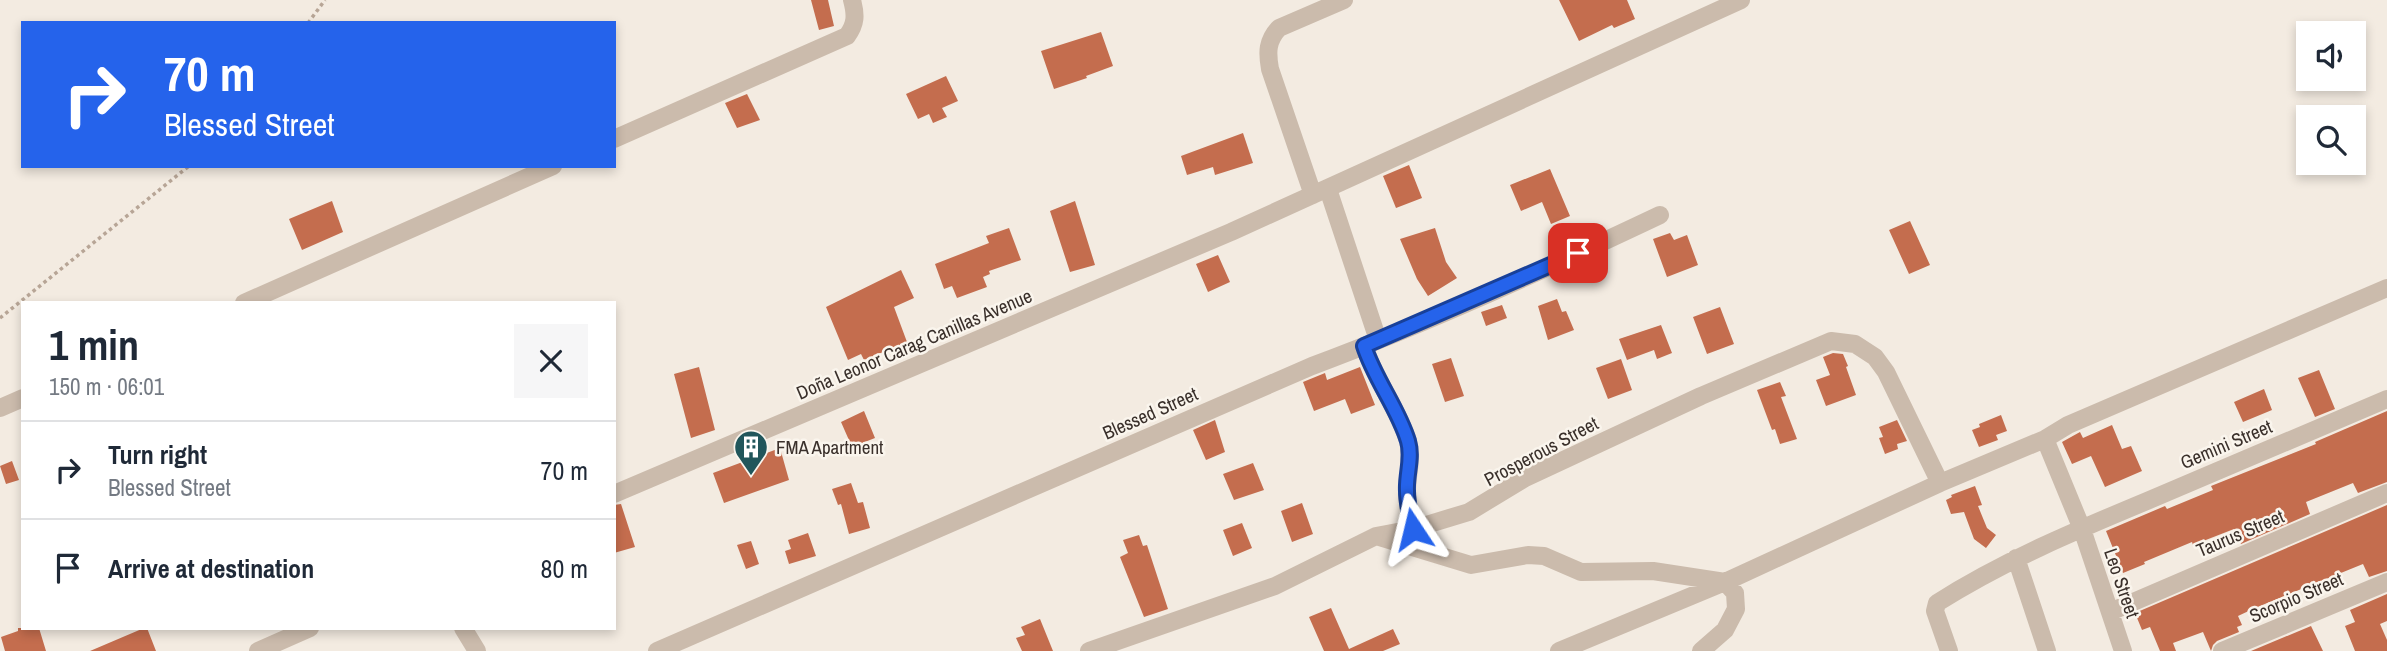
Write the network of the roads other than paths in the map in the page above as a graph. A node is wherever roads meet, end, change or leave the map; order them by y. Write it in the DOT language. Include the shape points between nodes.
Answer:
graph roads {
  1 [pos="852,0"];
  2 [pos="1344,0"];
  3 [pos="1741,0"];
  4 [pos="616,138"];
  5 [pos="548,168"];
  6 [pos="1320,192"];
  7 [pos="1660,215"];
  8 [pos="2387,288"];
  9 [pos="249,301"];
  10 [pos="1371,343"];
  11 [pos="21,399"];
  12 [pos="2387,399"];
  13 [pos="0,408"];
  14 [pos="2045,439"];
  15 [pos="1940,483"];
  16 [pos="2387,493"];
  17 [pos="616,494"];
  18 [pos="2082,528"];
  19 [pos="1413,529"];
  20 [pos="1376,536"];
  21 [pos="2016,558"];
  22 [pos="1725,582"];
  23 [pos="2387,582"];
  24 [pos="2109,612"];
  25 [pos="305,630"];
  26 [pos="464,630"];
  27 [pos="258,651"];
  28 [pos="477,651"];
  29 [pos="657,651"];
  30 [pos="1089,651"];
  31 [pos="1559,651"];
  32 [pos="1701,651"];
  33 [pos="1949,651"];
  34 [pos="2047,651"];
  35 [pos="2123,651"];
  36 [pos="2222,651"];
  1 -- 4 [label="street" via="856,14 847,36"];
  2 -- 6 [label="street" via="1279,28 1267,52"];
  3 -- 6 [label="street, Doña Leonor Carag Canillas Avenue"];
  5 -- 9 [label="street"];
  6 -- 10 [label="street"];
  6 -- 17 [label="street, Doña Leonor Carag Canillas Avenue"];
  7 -- 10 [label="street, Blessed Street"];
  8 -- 14 [label="street" via="2068,425"];
  10 -- 19 [label="street" via="1371,368 1409,443 1406,493"];
  10 -- 29 [label="street, Blessed Street"];
  11 -- 13 [label="street"];
  12 -- 18 [label="street, Gemini Street"];
  14 -- 15 [label="street"];
  14 -- 18 [label="street, Leo Street"];
  15 -- 19 [label="street, Prosperous Street" via="1875,357 1855,344 1831,341 1525,478 1469,512"];
  15 -- 22 [label="street"];
  16 -- 24 [label="street, Taurus Street"];
  18 -- 21 [label="street, Gemini Street"];
  18 -- 24 [label="street, Leo Street"];
  19 -- 20 [label="street, Prosperous Street"];
  20 -- 22 [label="street" via="1471,565 1544,556 1581,572 1653,571"];
  20 -- 30 [label="street, Prosperous Street" via="1275,586"];
  21 -- 33 [label="street, Gemini Street" via="1937,603 1935,611"];
  21 -- 34 [label="street"];
  22 -- 31 [label="street"];
  22 -- 32 [label="street" via="1735,593 1736,609 1725,630"];
  23 -- 36 [label="street, Scorpio Street"];
  24 -- 35 [label="street, Leo Street"];
  25 -- 27 [label="street"];
  26 -- 28 [label="street"];
}
